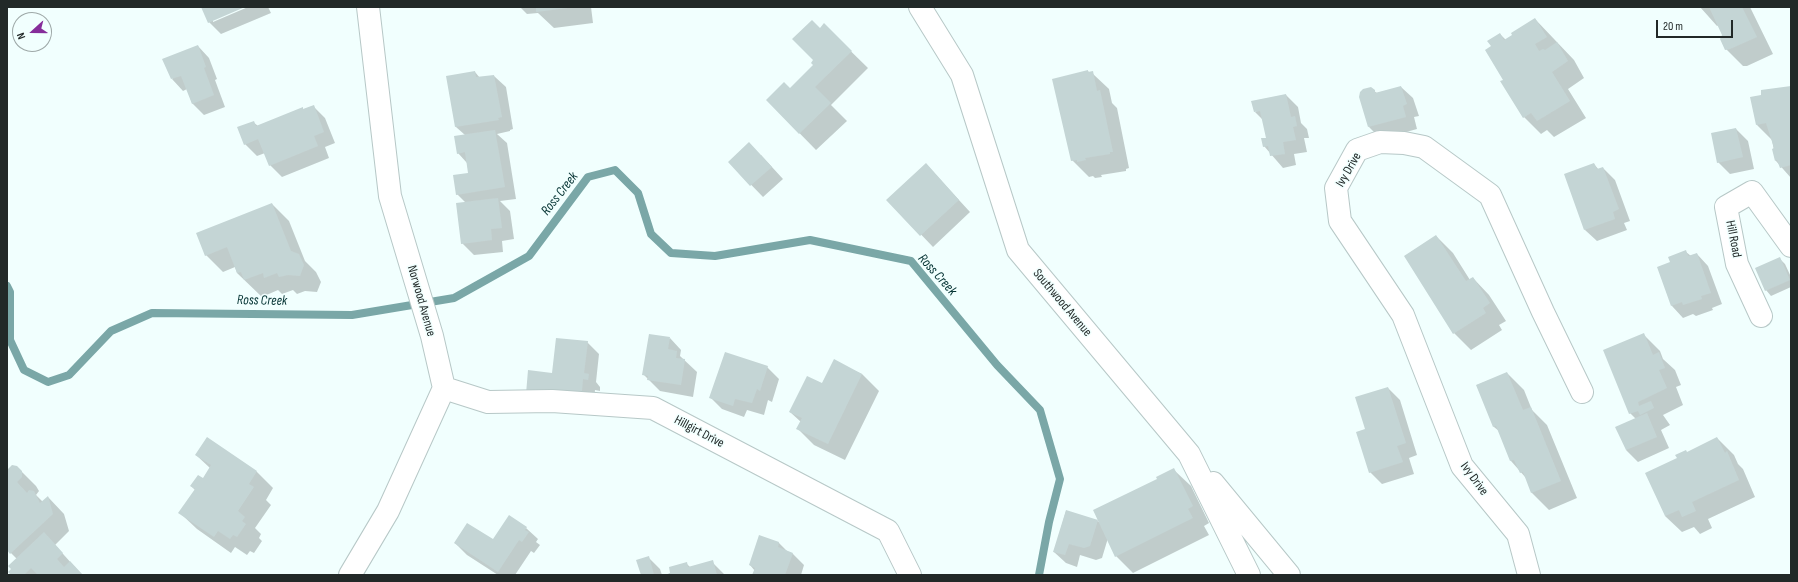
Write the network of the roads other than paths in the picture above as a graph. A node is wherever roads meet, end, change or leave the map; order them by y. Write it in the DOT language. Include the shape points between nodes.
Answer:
graph roads {
  1 [pos="368,7"];
  2 [pos="920,7"];
  3 [pos="1791,246"];
  4 [pos="1761,316"];
  5 [pos="444,388"];
  6 [pos="1582,392"];
  7 [pos="1189,454"];
  8 [pos="350,575"];
  9 [pos="910,575"];
  10 [pos="1249,575"];
  11 [pos="1289,575"];
  12 [pos="1529,575"];
  1 -- 5 [label="street, Norwood Avenue" via="390,196 432,336"];
  2 -- 7 [label="street, Southwood Avenue" via="962,75 1018,250"];
  3 -- 4 [label="street, Hill Road" via="1752,192 1726,207 1737,264"];
  5 -- 8 [label="street" via="388,511"];
  5 -- 9 [label="street, Hillgirt Drive" via="488,402 552,401 653,408 888,531"];
  6 -- 12 [label="street, Ivy Drive" via="1490,195 1424,147 1380,142 1357,150 1336,188 1340,221 1403,315 1462,466 1518,534"];
  7 -- 10 [label="street, Southwood Avenue"];
  7 -- 11 [label="street"];
}
